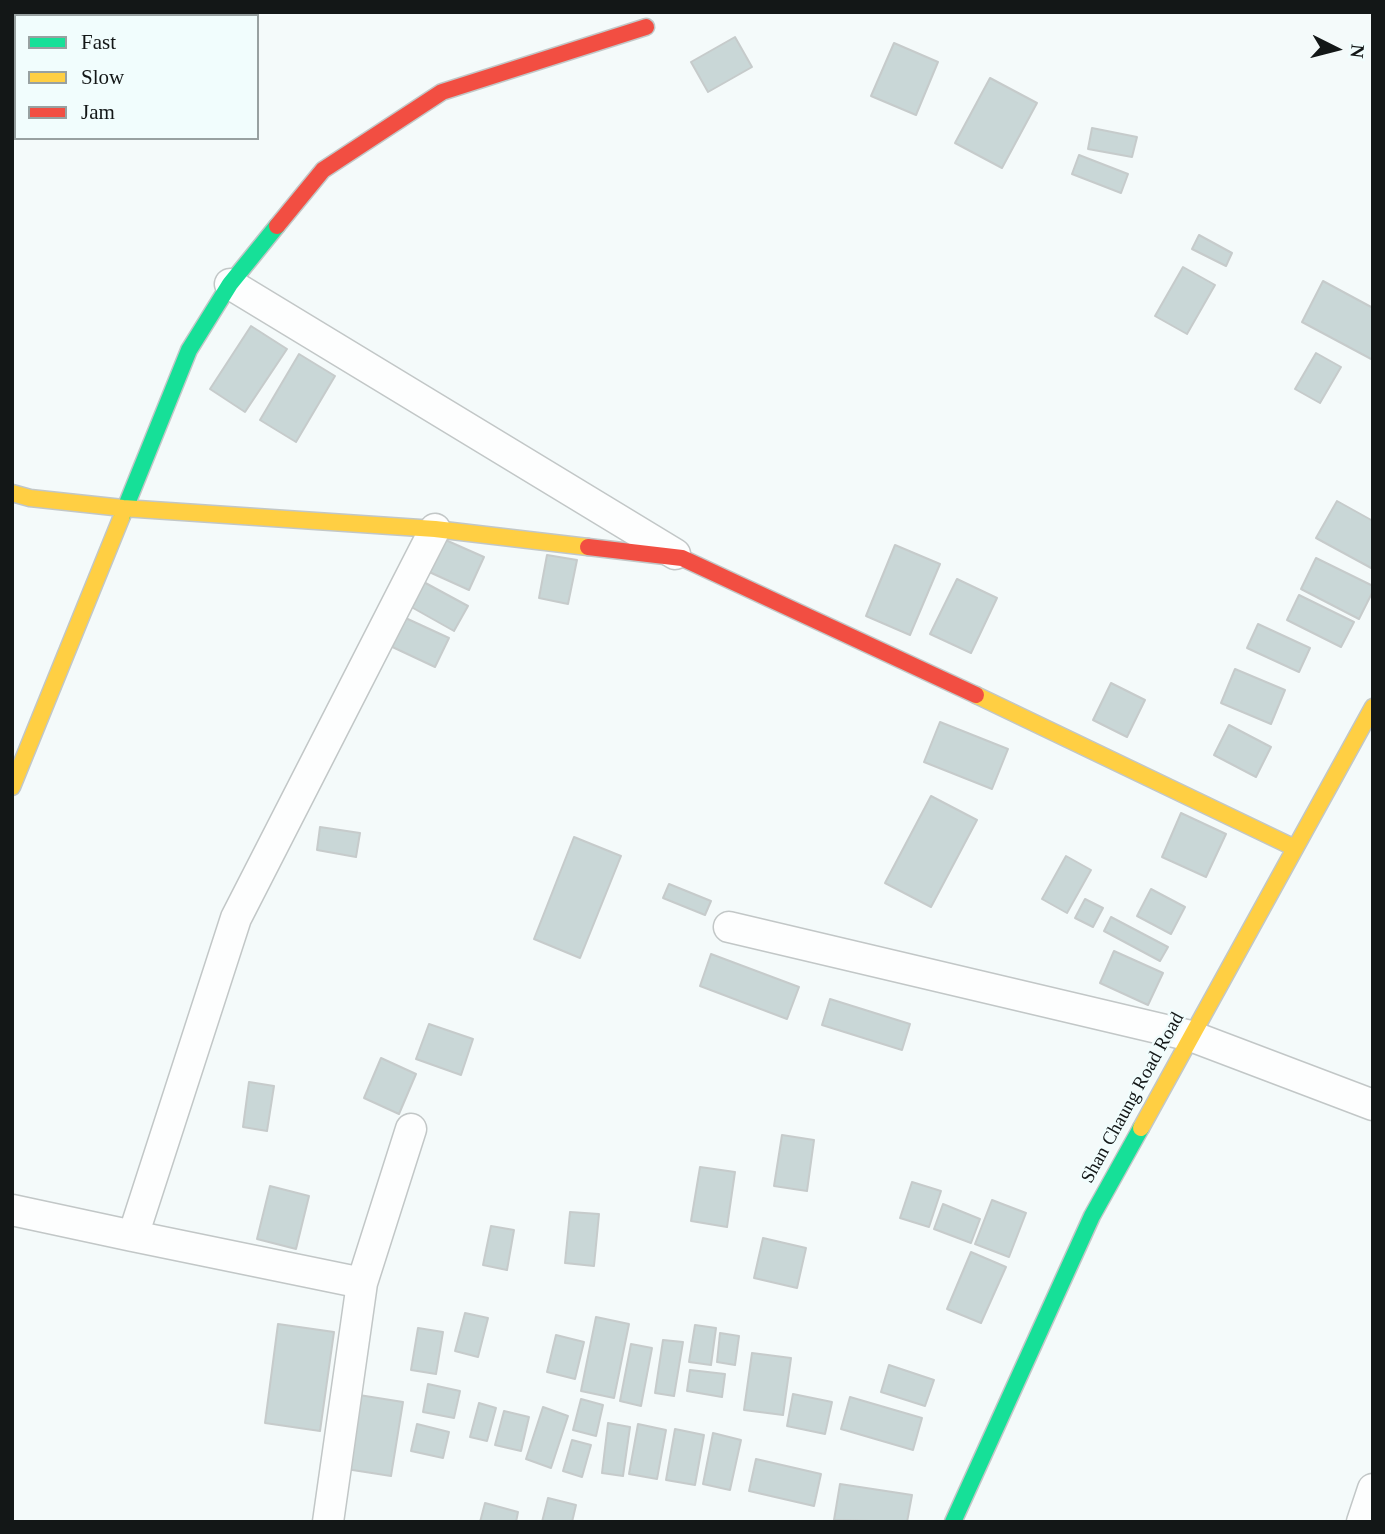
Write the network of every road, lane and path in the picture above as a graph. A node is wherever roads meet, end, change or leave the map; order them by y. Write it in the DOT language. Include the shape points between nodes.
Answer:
graph roads {
  1 [pos="646,27"];
  2 [pos="230,284"];
  3 [pos="12,493"];
  4 [pos="123,508"];
  5 [pos="435,529"];
  6 [pos="682,558"];
  7 [pos="1373,707"];
  8 [pos="12,787"];
  9 [pos="1295,848"];
  10 [pos="729,927"];
  11 [pos="1191,1036"];
  12 [pos="1373,1105"];
  13 [pos="411,1129"];
  14 [pos="12,1210"];
  15 [pos="133,1236"];
  16 [pos="362,1283"];
  17 [pos="1373,1489"];
  18 [pos="328,1522"];
  19 [pos="953,1522"];
  20 [pos="1362,1522"];
  1 -- 2 [label="street" via="442,92 323,170"];
  2 -- 4 [label="street" via="189,350"];
  2 -- 6 [label="street"];
  3 -- 4 [label="street"];
  4 -- 5 [label="street"];
  4 -- 8 [label="street"];
  5 -- 6 [label="street"];
  5 -- 15 [label="street" via="236,918"];
  6 -- 9 [label="street"];
  7 -- 9 [label="street, Shan Chaung Road Road"];
  9 -- 11 [label="street, Shan Chaung Road Road"];
  10 -- 11 [label="street"];
  11 -- 12 [label="street"];
  11 -- 19 [label="street, Shan Chaung Road Road" via="1092,1216"];
  13 -- 16 [label="street"];
  14 -- 15 [label="street"];
  15 -- 16 [label="street"];
  16 -- 18 [label="street"];
  17 -- 20 [label="street"];
}
